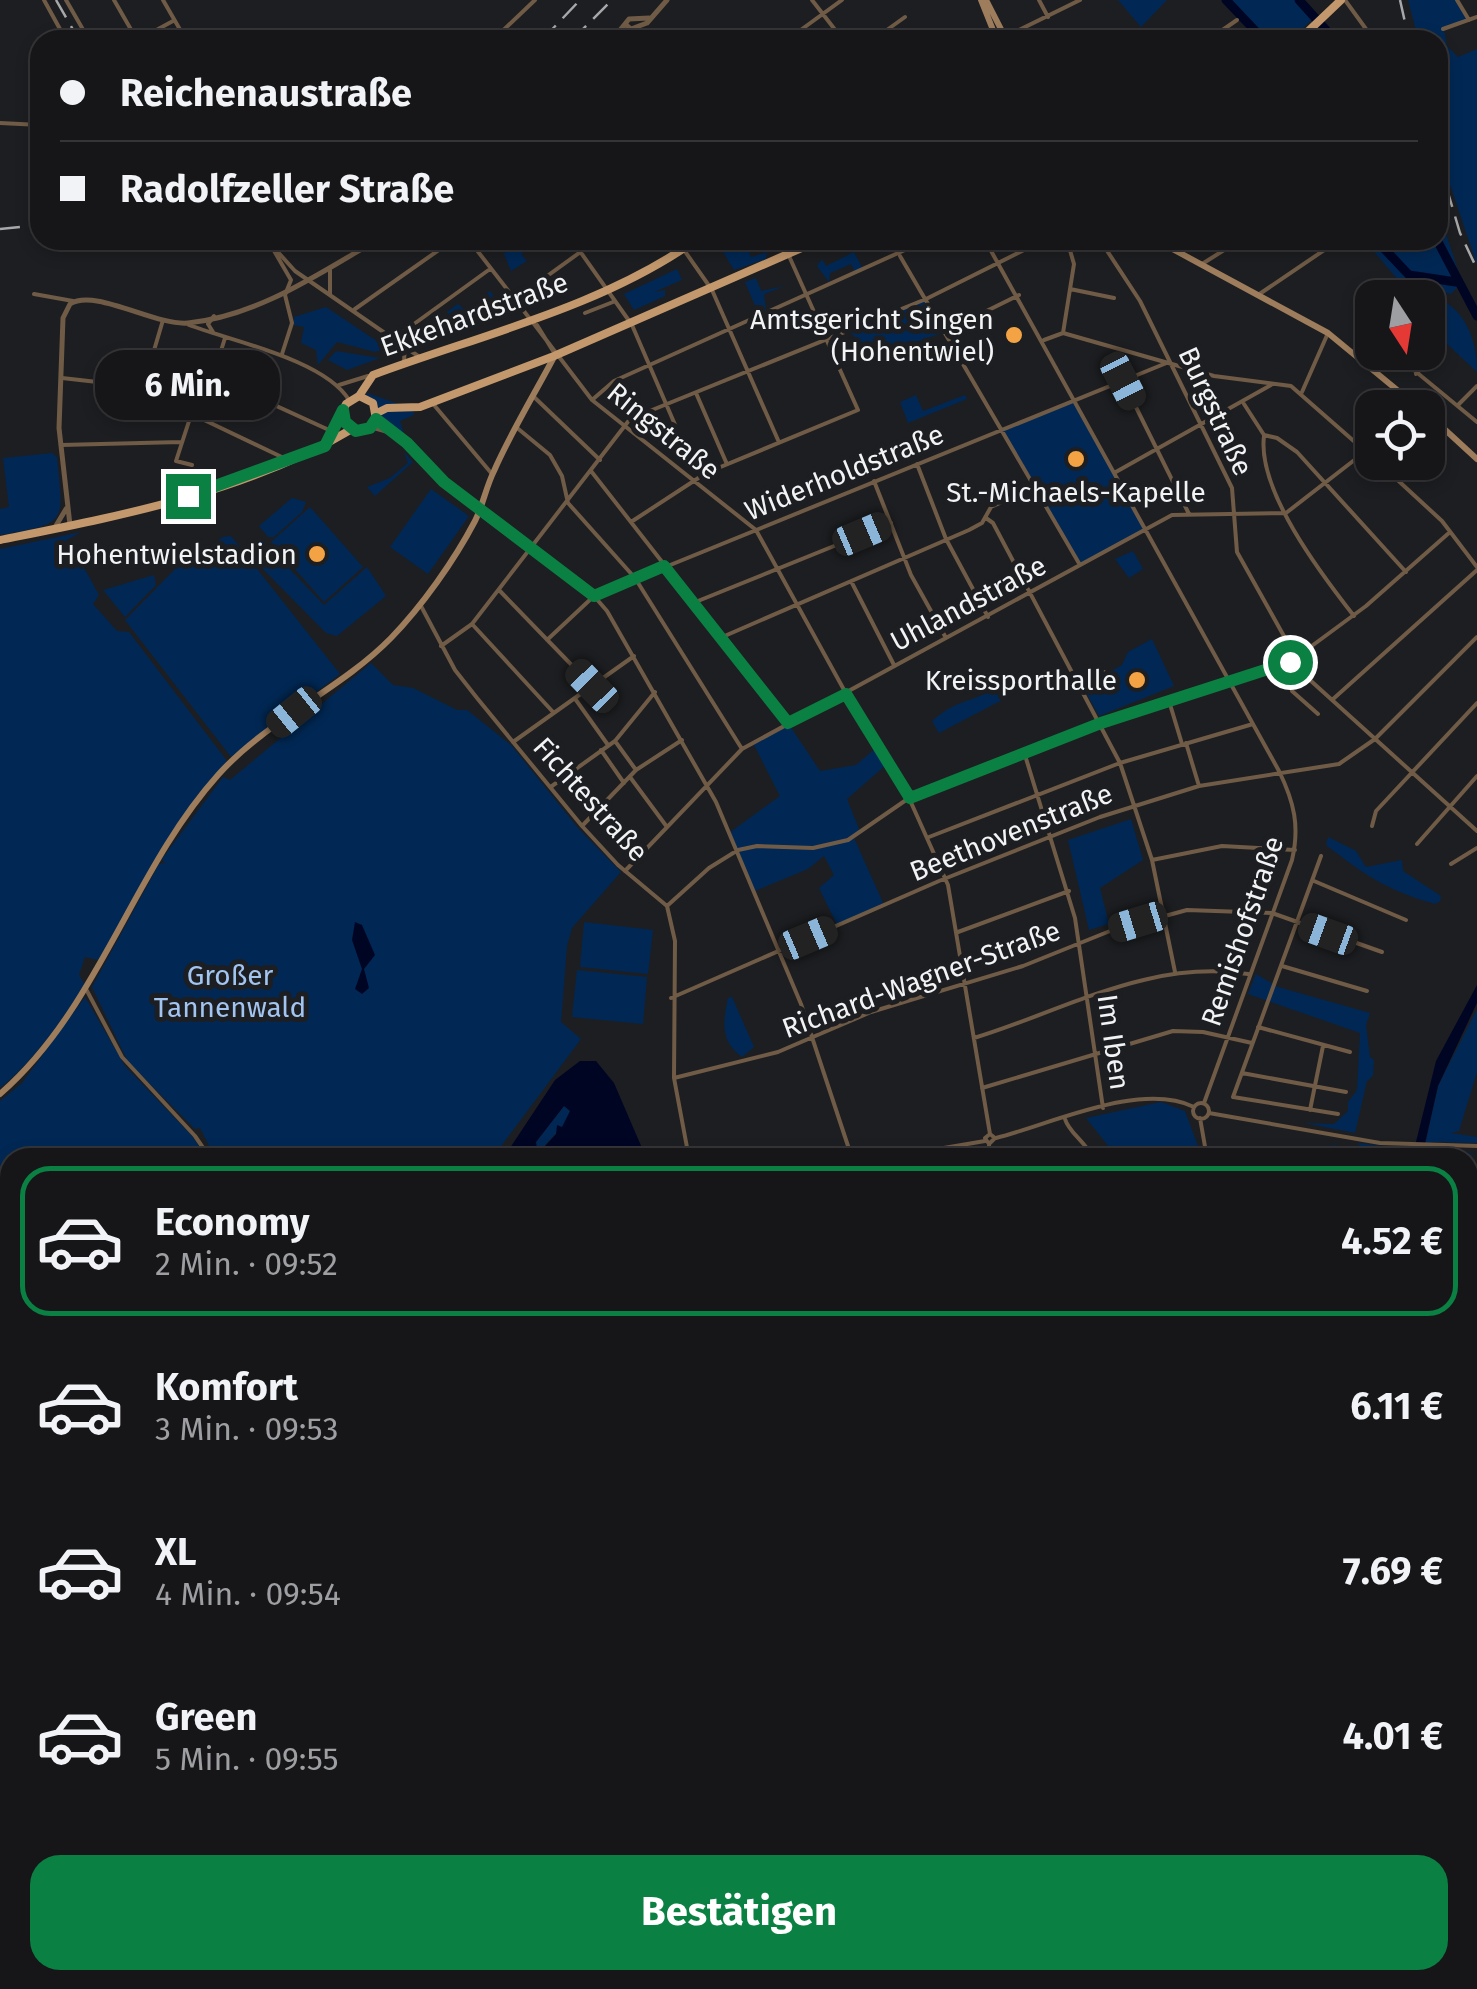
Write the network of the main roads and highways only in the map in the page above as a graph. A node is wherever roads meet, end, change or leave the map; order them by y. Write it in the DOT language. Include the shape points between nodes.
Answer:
graph roads {
  1 [pos="984,0"];
  2 [pos="1343,0"];
  3 [pos="998,30"];
  4 [pos="1308,30"];
  5 [pos="682,250"];
  6 [pos="801,250"];
  7 [pos="1175,250"];
  8 [pos="554,356"];
  9 [pos="539,362"];
  10 [pos="547,370"];
  11 [pos="1399,390"];
  12 [pos="360,396"];
  13 [pos="346,405"];
  14 [pos="377,416"];
  15 [pos="352,429"];
  16 [pos="1445,429"];
  17 [pos="325,446"];
  18 [pos="1476,456"];
  19 [pos="0,540"];
  20 [pos="0,1094"];
  1 -- 3 [label="main road"];
  2 -- 4 [label="main road"];
  5 -- 12 [label="main road, Ekkehardstraße" via="531,320 373,375"];
  6 -- 8 [label="main road"];
  7 -- 11 [label="main road" via="1328,333"];
  8 -- 9 [label="main road"];
  8 -- 10 [label="main road"];
  9 -- 10 [label="main road"];
  9 -- 14 [label="main road" via="432,403"];
  10 -- 20 [label="main road" via="480,510 419,602 359,668 218,774 158,860 88,992"];
  12 -- 13 [label="main road"];
  12 -- 14 [label="main road" via="374,403"];
  13 -- 15 [label="main road" via="345,422"];
  13 -- 17 [label="main road"];
  14 -- 15 [label="main road" via="370,428"];
  15 -- 17 [label="main road"];
  16 -- 18 [label="main road"];
  17 -- 19 [label="main road" via="168,502"];
}
